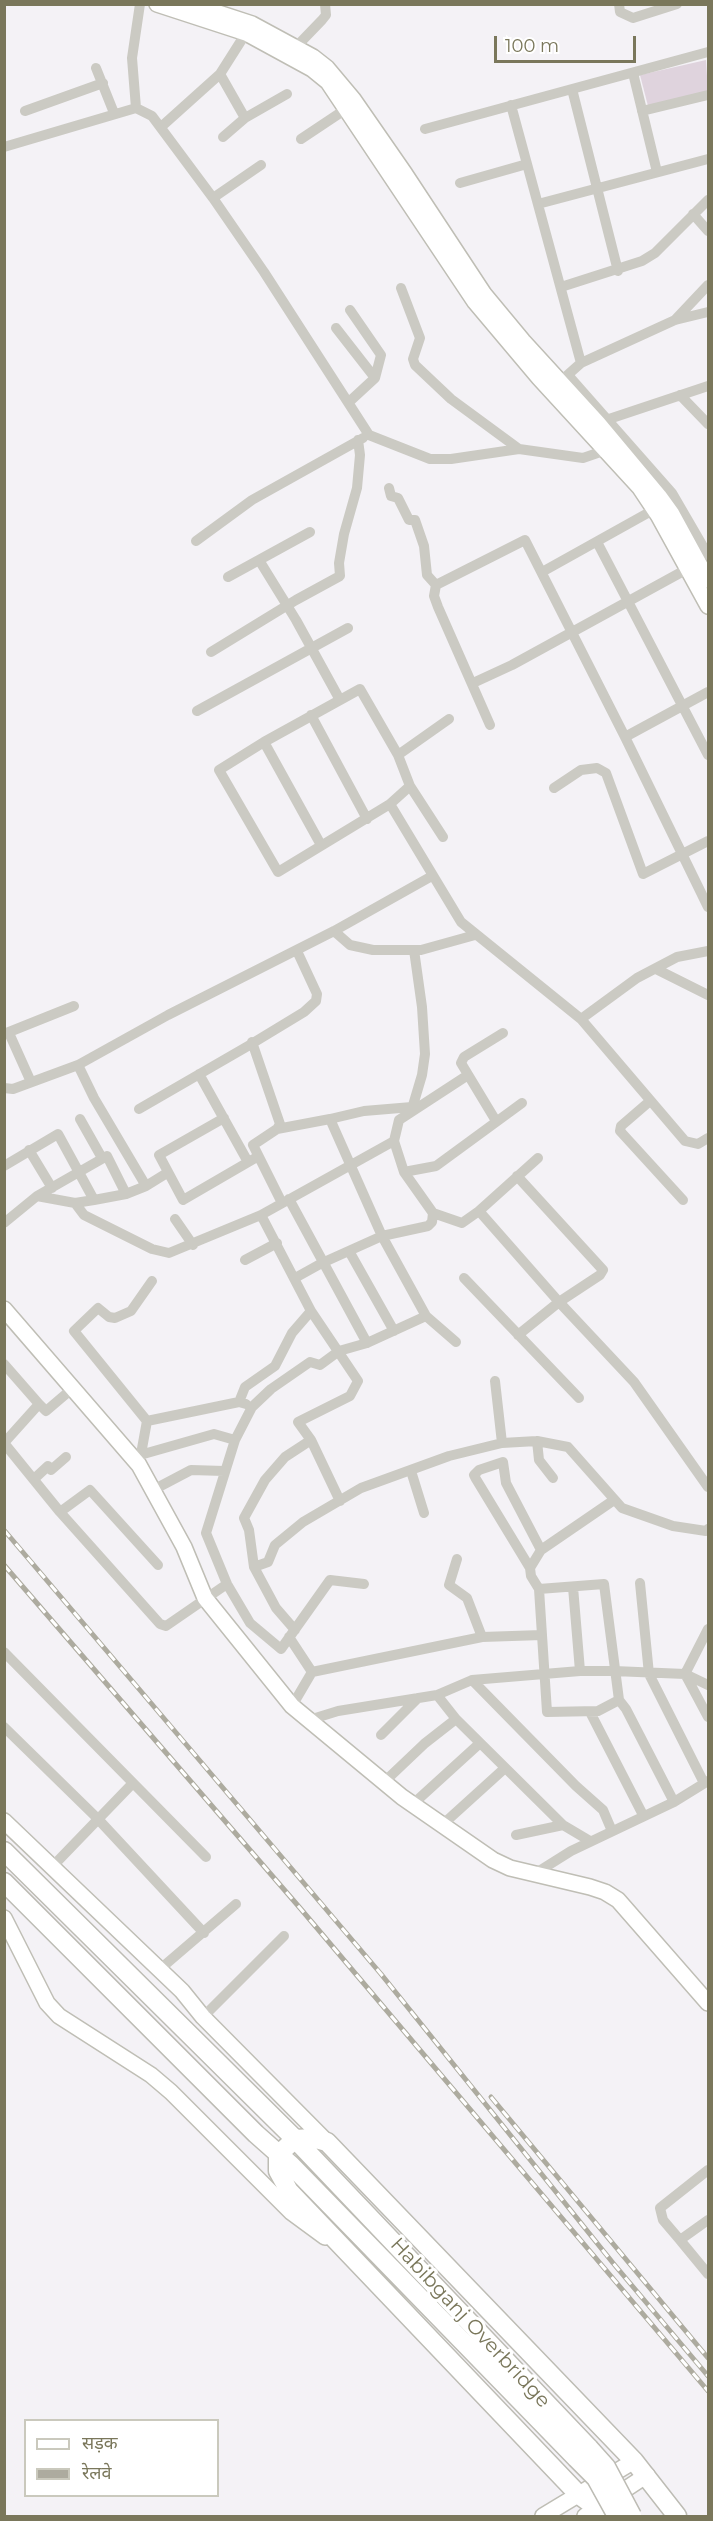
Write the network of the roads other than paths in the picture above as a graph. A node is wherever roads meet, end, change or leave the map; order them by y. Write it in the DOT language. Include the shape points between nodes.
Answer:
graph roads {
  1 [pos="140,4"];
  2 [pos="158,4"];
  3 [pos="191,4"];
  4 [pos="325,4"];
  5 [pos="619,4"];
  6 [pos="677,4"];
  7 [pos="664,7"];
  8 [pos="246,33"];
  9 [pos="295,48"];
  10 [pos="708,53"];
  11 [pos="96,68"];
  12 [pos="633,72"];
  13 [pos="220,74"];
  14 [pos="103,83"];
  15 [pos="572,89"];
  16 [pos="287,94"];
  17 [pos="708,95"];
  18 [pos="511,105"];
  19 [pos="136,108"];
  20 [pos="346,109"];
  21 [pos="25,111"];
  22 [pos="642,111"];
  23 [pos="114,113"];
  24 [pos="245,118"];
  25 [pos="161,127"];
  26 [pos="424,129"];
  27 [pos="224,137"];
  28 [pos="301,139"];
  29 [pos="4,147"];
  30 [pos="708,159"];
  31 [pos="527,164"];
  32 [pos="261,165"];
  33 [pos="657,172"];
  34 [pos="460,183"];
  35 [pos="597,188"];
  36 [pos="213,198"];
  37 [pos="708,200"];
  38 [pos="538,204"];
  39 [pos="693,214"];
  40 [pos="708,231"];
  41 [pos="618,271"];
  42 [pos="708,285"];
  43 [pos="561,287"];
  44 [pos="401,288"];
  45 [pos="350,310"];
  46 [pos="708,312"];
  47 [pos="675,320"];
  48 [pos="336,328"];
  49 [pos="581,363"];
  50 [pos="375,378"];
  51 [pos="560,382"];
  52 [pos="708,386"];
  53 [pos="680,395"];
  54 [pos="349,402"];
  55 [pos="603,421"];
  56 [pos="708,424"];
  57 [pos="369,435"];
  58 [pos="358,440"];
  59 [pos="612,448"];
  60 [pos="519,449"];
  61 [pos="389,488"];
  62 [pos="655,509"];
  63 [pos="310,532"];
  64 [pos="196,541"];
  65 [pos="597,542"];
  66 [pos="708,555"];
  67 [pos="259,560"];
  68 [pos="689,568"];
  69 [pos="542,572"];
  70 [pos="228,577"];
  71 [pos="708,580"];
  72 [pos="436,585"];
  73 [pos="629,602"];
  74 [pos="708,606"];
  75 [pos="287,607"];
  76 [pos="348,628"];
  77 [pos="571,633"];
  78 [pos="311,648"];
  79 [pos="211,652"];
  80 [pos="473,683"];
  81 [pos="708,692"];
  82 [pos="340,700"];
  83 [pos="682,706"];
  84 [pos="197,711"];
  85 [pos="311,715"];
  86 [pos="448,719"];
  87 [pos="490,725"];
  88 [pos="626,737"];
  89 [pos="264,742"];
  90 [pos="398,755"];
  91 [pos="708,755"];
  92 [pos="410,786"];
  93 [pos="554,789"];
  94 [pos="390,804"];
  95 [pos="367,819"];
  96 [pos="443,837"];
  97 [pos="708,841"];
  98 [pos="321,845"];
  99 [pos="683,854"];
  100 [pos="432,876"];
  101 [pos="708,907"];
  102 [pos="334,931"];
  103 [pos="475,934"];
  104 [pos="414,950"];
  105 [pos="297,951"];
  106 [pos="708,951"];
  107 [pos="656,969"];
  108 [pos="708,995"];
  109 [pos="74,1006"];
  110 [pos="581,1019"];
  111 [pos="503,1033"];
  112 [pos="7,1034"];
  113 [pos="252,1042"];
  114 [pos="78,1065"];
  115 [pos="199,1074"];
  116 [pos="468,1076"];
  117 [pos="32,1082"];
  118 [pos="4,1088"];
  119 [pos="650,1101"];
  120 [pos="522,1103"];
  121 [pos="139,1108"];
  122 [pos="411,1110"];
  123 [pos="224,1118"];
  124 [pos="80,1119"];
  125 [pos="330,1119"];
  126 [pos="496,1121"];
  127 [pos="277,1129"];
  128 [pos="708,1138"];
  129 [pos="394,1140"];
  130 [pos="29,1150"];
  131 [pos="102,1158"];
  132 [pos="538,1158"];
  133 [pos="253,1159"];
  134 [pos="4,1166"];
  135 [pos="350,1166"];
  136 [pos="80,1172"];
  137 [pos="404,1172"];
  138 [pos="167,1173"];
  139 [pos="517,1176"];
  140 [pos="146,1186"];
  141 [pos="52,1188"];
  142 [pos="126,1194"];
  143 [pos="38,1196"];
  144 [pos="94,1200"];
  145 [pos="682,1200"];
  146 [pos="285,1201"];
  147 [pos="75,1203"];
  148 [pos="479,1211"];
  149 [pos="433,1213"];
  150 [pos="261,1215"];
  151 [pos="175,1219"];
  152 [pos="4,1223"];
  153 [pos="382,1236"];
  154 [pos="277,1243"];
  155 [pos="193,1245"];
  156 [pos="349,1251"];
  157 [pos="245,1260"];
  158 [pos="322,1263"];
  159 [pos="295,1278"];
  160 [pos="464,1278"];
  161 [pos="152,1281"];
  162 [pos="560,1302"];
  163 [pos="4,1309"];
  164 [pos="311,1311"];
  165 [pos="426,1316"];
  166 [pos="394,1331"];
  167 [pos="518,1335"];
  168 [pos="456,1342"];
  169 [pos="367,1343"];
  170 [pos="339,1351"];
  171 [pos="4,1364"];
  172 [pos="495,1382"];
  173 [pos="73,1388"];
  174 [pos="579,1398"];
  175 [pos="239,1402"];
  176 [pos="39,1404"];
  177 [pos="252,1407"];
  178 [pos="147,1421"];
  179 [pos="235,1440"];
  180 [pos="311,1440"];
  181 [pos="537,1441"];
  182 [pos="4,1443"];
  183 [pos="501,1444"];
  184 [pos="66,1457"];
  185 [pos="139,1460"];
  186 [pos="503,1462"];
  187 [pos="411,1471"];
  188 [pos="224,1472"];
  189 [pos="553,1478"];
  190 [pos="33,1479"];
  191 [pos="708,1487"];
  192 [pos="153,1490"];
  193 [pos="614,1500"];
  194 [pos="340,1501"];
  195 [pos="60,1512"];
  196 [pos="424,1513"];
  197 [pos="708,1531"];
  198 [pos="541,1550"];
  199 [pos="457,1558"];
  200 [pos="158,1565"];
  201 [pos="254,1567"];
  202 [pos="530,1568"];
  203 [pos="640,1583"];
  204 [pos="227,1584"];
  205 [pos="364,1584"];
  206 [pos="573,1587"];
  207 [pos="539,1589"];
  208 [pos="205,1598"];
  209 [pos="708,1630"];
  210 [pos="292,1633"];
  211 [pos="542,1635"];
  212 [pos="482,1638"];
  213 [pos="4,1652"];
  214 [pos="580,1671"];
  215 [pos="614,1671"];
  216 [pos="312,1672"];
  217 [pos="545,1674"];
  218 [pos="650,1674"];
  219 [pos="685,1674"];
  220 [pos="472,1680"];
  221 [pos="708,1685"];
  222 [pos="437,1695"];
  223 [pos="418,1698"];
  224 [pos="619,1700"];
  225 [pos="292,1706"];
  226 [pos="590,1712"];
  227 [pos="708,1717"];
  228 [pos="456,1719"];
  229 [pos="309,1720"];
  230 [pos="4,1727"];
  231 [pos="381,1735"];
  232 [pos="480,1743"];
  233 [pos="505,1768"];
  234 [pos="384,1782"];
  235 [pos="706,1782"];
  236 [pos="133,1783"];
  237 [pos="674,1802"];
  238 [pos="414,1804"];
  239 [pos="643,1815"];
  240 [pos="97,1818"];
  241 [pos="4,1821"];
  242 [pos="563,1825"];
  243 [pos="441,1826"];
  244 [pos="612,1830"];
  245 [pos="516,1835"];
  246 [pos="590,1841"];
  247 [pos="4,1851"];
  248 [pos="206,1857"];
  249 [pos="51,1868"];
  250 [pos="536,1874"];
  251 [pos="4,1882"];
  252 [pos="236,1904"];
  253 [pos="4,1918"];
  254 [pos="204,1933"];
  255 [pos="284,1936"];
  256 [pos="159,1970"];
  257 [pos="708,2003"];
  258 [pos="203,2017"];
  259 [pos="296,2139"];
  260 [pos="327,2142"];
  261 [pos="278,2155"];
  262 [pos="708,2170"];
  263 [pos="708,2220"];
  264 [pos="680,2240"];
  265 [pos="349,2254"];
  266 [pos="708,2274"];
  267 [pos="634,2461"];
  268 [pos="647,2475"];
  269 [pos="579,2494"];
  270 [pos="597,2514"];
  271 [pos="543,2517"];
  272 [pos="617,2517"];
  273 [pos="633,2517"];
  274 [pos="677,2517"];
  1 -- 19 [label="street" via="132,58"];
  2 -- 8 [label="street"];
  3 -- 9 [label="street" via="252,24"];
  4 -- 9 [label="street" via="326,15"];
  5 -- 7 [label="street" via="620,12 633,18"];
  6 -- 7 [label="street"];
  8 -- 13 [label="street"];
  8 -- 20 [label="street" via="321,75"];
  9 -- 51 [label="street" via="327,68 343,86 484,294"];
  10 -- 12 [label="street"];
  11 -- 14 [label="street"];
  12 -- 15 [label="street"];
  12 -- 22 [label="street"];
  13 -- 24 [label="street"];
  13 -- 25 [label="street"];
  14 -- 21 [label="street"];
  14 -- 23 [label="street"];
  15 -- 18 [label="street"];
  15 -- 35 [label="street"];
  16 -- 24 [label="street"];
  17 -- 22 [label="street"];
  18 -- 26 [label="street"];
  18 -- 31 [label="street"];
  19 -- 23 [label="street"];
  19 -- 25 [label="street" via="148,113"];
  20 -- 28 [label="street"];
  20 -- 51 [label="street" via="470,294"];
  22 -- 33 [label="street"];
  23 -- 29 [label="street"];
  24 -- 27 [label="street"];
  25 -- 36 [label="street"];
  30 -- 33 [label="street"];
  31 -- 34 [label="street"];
  31 -- 38 [label="street"];
  32 -- 36 [label="street"];
  33 -- 35 [label="street"];
  35 -- 38 [label="street"];
  35 -- 41 [label="street"];
  36 -- 54 [label="street"];
  37 -- 39 [label="street"];
  38 -- 43 [label="street"];
  39 -- 40 [label="street"];
  39 -- 41 [label="street" via="655,253"];
  41 -- 43 [label="street"];
  42 -- 47 [label="street"];
  43 -- 49 [label="street"];
  44 -- 60 [label="street" via="420,338 413,359 415,365 452,399"];
  45 -- 50 [label="street" via="381,355"];
  46 -- 47 [label="street"];
  47 -- 49 [label="street"];
  48 -- 50 [label="street"];
  49 -- 51 [label="street"];
  50 -- 54 [label="street"];
  51 -- 55 [label="street"];
  51 -- 59 [label="street"];
  52 -- 53 [label="street"];
  53 -- 55 [label="street"];
  53 -- 56 [label="street"];
  54 -- 57 [label="street"];
  55 -- 59 [label="street"];
  55 -- 66 [label="street" via="672,493"];
  57 -- 58 [label="street"];
  57 -- 60 [label="street" via="430,459"];
  58 -- 64 [label="street" via="252,501"];
  58 -- 75 [label="street" via="357,488 344,534 340,576"];
  59 -- 60 [label="street" via="583,458"];
  59 -- 62 [label="street"];
  59 -- 71 [label="street" via="672,514"];
  61 -- 72 [label="street" via="409,520 415,520 424,546 427,575"];
  62 -- 65 [label="street"];
  62 -- 68 [label="street"];
  63 -- 67 [label="street"];
  65 -- 69 [label="street"];
  65 -- 73 [label="street"];
  67 -- 70 [label="street"];
  67 -- 75 [label="street"];
  68 -- 73 [label="street"];
  68 -- 74 [label="street"];
  69 -- 72 [label="street" via="525,540"];
  69 -- 77 [label="street"];
  72 -- 80 [label="street" via="438,607"];
  73 -- 77 [label="street"];
  73 -- 83 [label="street"];
  75 -- 78 [label="street"];
  75 -- 79 [label="street"];
  76 -- 78 [label="street"];
  77 -- 80 [label="street"];
  77 -- 88 [label="street"];
  78 -- 82 [label="street"];
  78 -- 84 [label="street"];
  80 -- 87 [label="street"];
  81 -- 83 [label="street"];
  82 -- 85 [label="street"];
  82 -- 90 [label="street" via="360,689"];
  83 -- 88 [label="street"];
  83 -- 91 [label="street"];
  85 -- 89 [label="street"];
  85 -- 95 [label="street"];
  86 -- 90 [label="street"];
  88 -- 99 [label="street"];
  89 -- 98 [label="street"];
  89 -- 98 [label="street" via="219,770 278,872"];
  90 -- 92 [label="street"];
  92 -- 94 [label="street"];
  92 -- 96 [label="street"];
  93 -- 99 [label="street" via="581,770 597,768 606,773 643,874"];
  94 -- 95 [label="street"];
  94 -- 100 [label="street"];
  95 -- 98 [label="street"];
  97 -- 99 [label="street"];
  99 -- 101 [label="street"];
  100 -- 102 [label="street"];
  100 -- 103 [label="street" via="461,922"];
  102 -- 104 [label="street" via="350,945 373,950"];
  102 -- 105 [label="street"];
  103 -- 104 [label="street"];
  103 -- 110 [label="street"];
  104 -- 122 [label="street" via="425,1054"];
  105 -- 113 [label="street" via="317,994 316,1001"];
  105 -- 114 [label="street"];
  106 -- 107 [label="street" via="677,957"];
  107 -- 108 [label="street"];
  107 -- 110 [label="street" via="637,978"];
  109 -- 112 [label="street"];
  110 -- 119 [label="street"];
  111 -- 116 [label="street" via="461,1060"];
  112 -- 117 [label="street"];
  113 -- 115 [label="street"];
  113 -- 127 [label="street" via="280,1124"];
  114 -- 117 [label="street"];
  114 -- 140 [label="street"];
  115 -- 121 [label="street"];
  115 -- 123 [label="street"];
  116 -- 122 [label="street"];
  116 -- 126 [label="street"];
  117 -- 118 [label="street"];
  119 -- 128 [label="street" via="688,1143 698,1144"];
  119 -- 145 [label="street" via="620,1131"];
  120 -- 126 [label="street"];
  122 -- 125 [label="street" via="364,1111"];
  122 -- 129 [label="street" via="399,1120"];
  123 -- 133 [label="street"];
  123 -- 138 [label="street" via="159,1155"];
  124 -- 131 [label="street"];
  125 -- 127 [label="street"];
  125 -- 135 [label="street"];
  126 -- 137 [label="street" via="436,1166"];
  127 -- 133 [label="street" via="253,1145"];
  129 -- 135 [label="street"];
  129 -- 137 [label="street"];
  130 -- 134 [label="street"];
  130 -- 136 [label="street" via="58,1134"];
  130 -- 141 [label="street"];
  131 -- 136 [label="street"];
  131 -- 142 [label="street" via="107,1156"];
  132 -- 139 [label="street"];
  133 -- 138 [label="street" via="183,1200"];
  133 -- 146 [label="street"];
  135 -- 146 [label="street"];
  135 -- 153 [label="street"];
  136 -- 141 [label="street"];
  136 -- 144 [label="street"];
  137 -- 149 [label="street"];
  138 -- 140 [label="street"];
  139 -- 148 [label="street"];
  139 -- 162 [label="street" via="603,1270"];
  140 -- 142 [label="street"];
  141 -- 143 [label="street"];
  142 -- 144 [label="street"];
  143 -- 147 [label="street"];
  143 -- 152 [label="street"];
  144 -- 147 [label="street"];
  146 -- 150 [label="street"];
  146 -- 158 [label="street"];
  147 -- 155 [label="street" via="84,1215 152,1249 169,1253"];
  148 -- 149 [label="street" via="462,1223"];
  148 -- 162 [label="street"];
  149 -- 153 [label="street" via="428,1227"];
  150 -- 154 [label="street"];
  150 -- 155 [label="street"];
  151 -- 155 [label="street"];
  153 -- 156 [label="street"];
  153 -- 165 [label="street"];
  154 -- 157 [label="street"];
  154 -- 159 [label="street"];
  156 -- 158 [label="street"];
  156 -- 166 [label="street"];
  158 -- 159 [label="street"];
  158 -- 169 [label="street"];
  159 -- 164 [label="street"];
  160 -- 167 [label="street"];
  161 -- 178 [label="street" via="131,1311 115,1318 99,1308 74,1331"];
  162 -- 167 [label="street"];
  162 -- 191 [label="street" via="634,1383"];
  163 -- 173 [label="street"];
  164 -- 170 [label="street"];
  164 -- 175 [label="street" via="292,1333 275,1366 245,1387"];
  165 -- 166 [label="street"];
  165 -- 168 [label="street"];
  166 -- 169 [label="street"];
  167 -- 174 [label="street"];
  169 -- 170 [label="street"];
  170 -- 177 [label="street" via="320,1365 310,1362"];
  170 -- 180 [label="street" via="358,1381 350,1396 298,1422"];
  171 -- 176 [label="street"];
  172 -- 183 [label="street"];
  173 -- 176 [label="street" via="46,1411"];
  173 -- 185 [label="street"];
  175 -- 177 [label="street"];
  175 -- 178 [label="street"];
  176 -- 182 [label="street"];
  177 -- 179 [label="street"];
  178 -- 185 [label="street"];
  179 -- 185 [label="street" via="214,1434"];
  179 -- 188 [label="street"];
  180 -- 194 [label="street"];
  180 -- 201 [label="street" via="285,1457 265,1480 244,1518"];
  181 -- 183 [label="street"];
  181 -- 189 [label="street" via="539,1460"];
  181 -- 193 [label="street" via="568,1447"];
  182 -- 190 [label="street"];
  183 -- 186 [label="street"];
  183 -- 187 [label="street" via="449,1456"];
  184 -- 190 [label="street"];
  185 -- 192 [label="street"];
  186 -- 198 [label="street" via="506,1483"];
  186 -- 202 [label="street" via="474,1475"];
  187 -- 194 [label="street" via="361,1488"];
  187 -- 196 [label="street"];
  188 -- 192 [label="street" via="191,1470"];
  188 -- 204 [label="street" via="206,1533"];
  190 -- 195 [label="street"];
  192 -- 208 [label="street" via="184,1547"];
  193 -- 197 [label="street" via="622,1508 673,1526"];
  193 -- 198 [label="street"];
  194 -- 201 [label="street" via="303,1522 275,1545 268,1562"];
  195 -- 200 [label="street" via="90,1490"];
  195 -- 208 [label="street" via="160,1624 166,1626"];
  198 -- 202 [label="street"];
  199 -- 212 [label="street" via="449,1585 467,1598"];
  201 -- 210 [label="street"];
  202 -- 207 [label="street"];
  203 -- 218 [label="street"];
  204 -- 208 [label="street"];
  204 -- 210 [label="street" via="250,1623 277,1647 281,1649"];
  205 -- 210 [label="street" via="330,1580"];
  206 -- 207 [label="street"];
  206 -- 214 [label="street"];
  206 -- 215 [label="street" via="604,1584"];
  207 -- 211 [label="street"];
  208 -- 225 [label="street"];
  209 -- 219 [label="street"];
  210 -- 216 [label="street"];
  211 -- 212 [label="street"];
  211 -- 217 [label="street"];
  212 -- 216 [label="street"];
  213 -- 236 [label="street"];
  214 -- 215 [label="street"];
  214 -- 217 [label="street"];
  215 -- 218 [label="street"];
  215 -- 224 [label="street"];
  216 -- 225 [label="street"];
  217 -- 220 [label="street"];
  217 -- 226 [label="street" via="547,1712"];
  218 -- 219 [label="street"];
  218 -- 235 [label="street"];
  219 -- 221 [label="street"];
  219 -- 227 [label="street"];
  220 -- 222 [label="street"];
  220 -- 244 [label="street" via="603,1810"];
  222 -- 223 [label="street"];
  222 -- 228 [label="street"];
  223 -- 229 [label="street" via="338,1711"];
  223 -- 231 [label="street"];
  224 -- 226 [label="street" via="598,1712"];
  224 -- 237 [label="street"];
  225 -- 229 [label="street"];
  226 -- 239 [label="street"];
  228 -- 232 [label="street"];
  228 -- 234 [label="street"];
  229 -- 234 [label="street"];
  230 -- 240 [label="street"];
  232 -- 233 [label="street"];
  232 -- 238 [label="street"];
  233 -- 242 [label="street"];
  233 -- 243 [label="street"];
  234 -- 238 [label="street"];
  235 -- 237 [label="street"];
  236 -- 240 [label="street"];
  236 -- 248 [label="street"];
  237 -- 239 [label="street"];
  238 -- 243 [label="street"];
  239 -- 244 [label="street"];
  240 -- 249 [label="street"];
  240 -- 254 [label="street"];
  241 -- 249 [label="street"];
  242 -- 245 [label="street"];
  242 -- 246 [label="street"];
  243 -- 250 [label="street" via="492,1860"];
  244 -- 246 [label="street"];
  246 -- 250 [label="street"];
  247 -- 259 [label="main road, Habibganj Overbridge"];
  249 -- 256 [label="street"];
  250 -- 257 [label="street" via="590,1887 618,1900"];
  251 -- 261 [label="main road, Habibganj Overbridge"];
  252 -- 254 [label="street"];
  253 -- 265 [label="street" via="46,2003 59,2016 151,2075 291,2212"];
  254 -- 256 [label="street"];
  255 -- 258 [label="street"];
  256 -- 258 [label="street"];
  258 -- 260 [label="street"];
  259 -- 260 [label="main road"];
  259 -- 261 [label="main road"];
  259 -- 273 [label="main road, Habibganj Overbridge, bridge" via="606,2467"];
  260 -- 267 [label="main road"];
  261 -- 265 [label="main road" via="278,2171 289,2191"];
  261 -- 272 [label="main road, Habibganj Overbridge, bridge" via="596,2478"];
  262 -- 264 [label="street" via="660,2208 663,2220"];
  263 -- 264 [label="street"];
  264 -- 266 [label="street"];
  265 -- 269 [label="main road"];
  267 -- 268 [label="main road"];
  267 -- 269 [label="street"];
  268 -- 270 [label="street"];
  268 -- 274 [label="main road"];
  269 -- 270 [label="main road"];
  269 -- 271 [label="street"];
}
